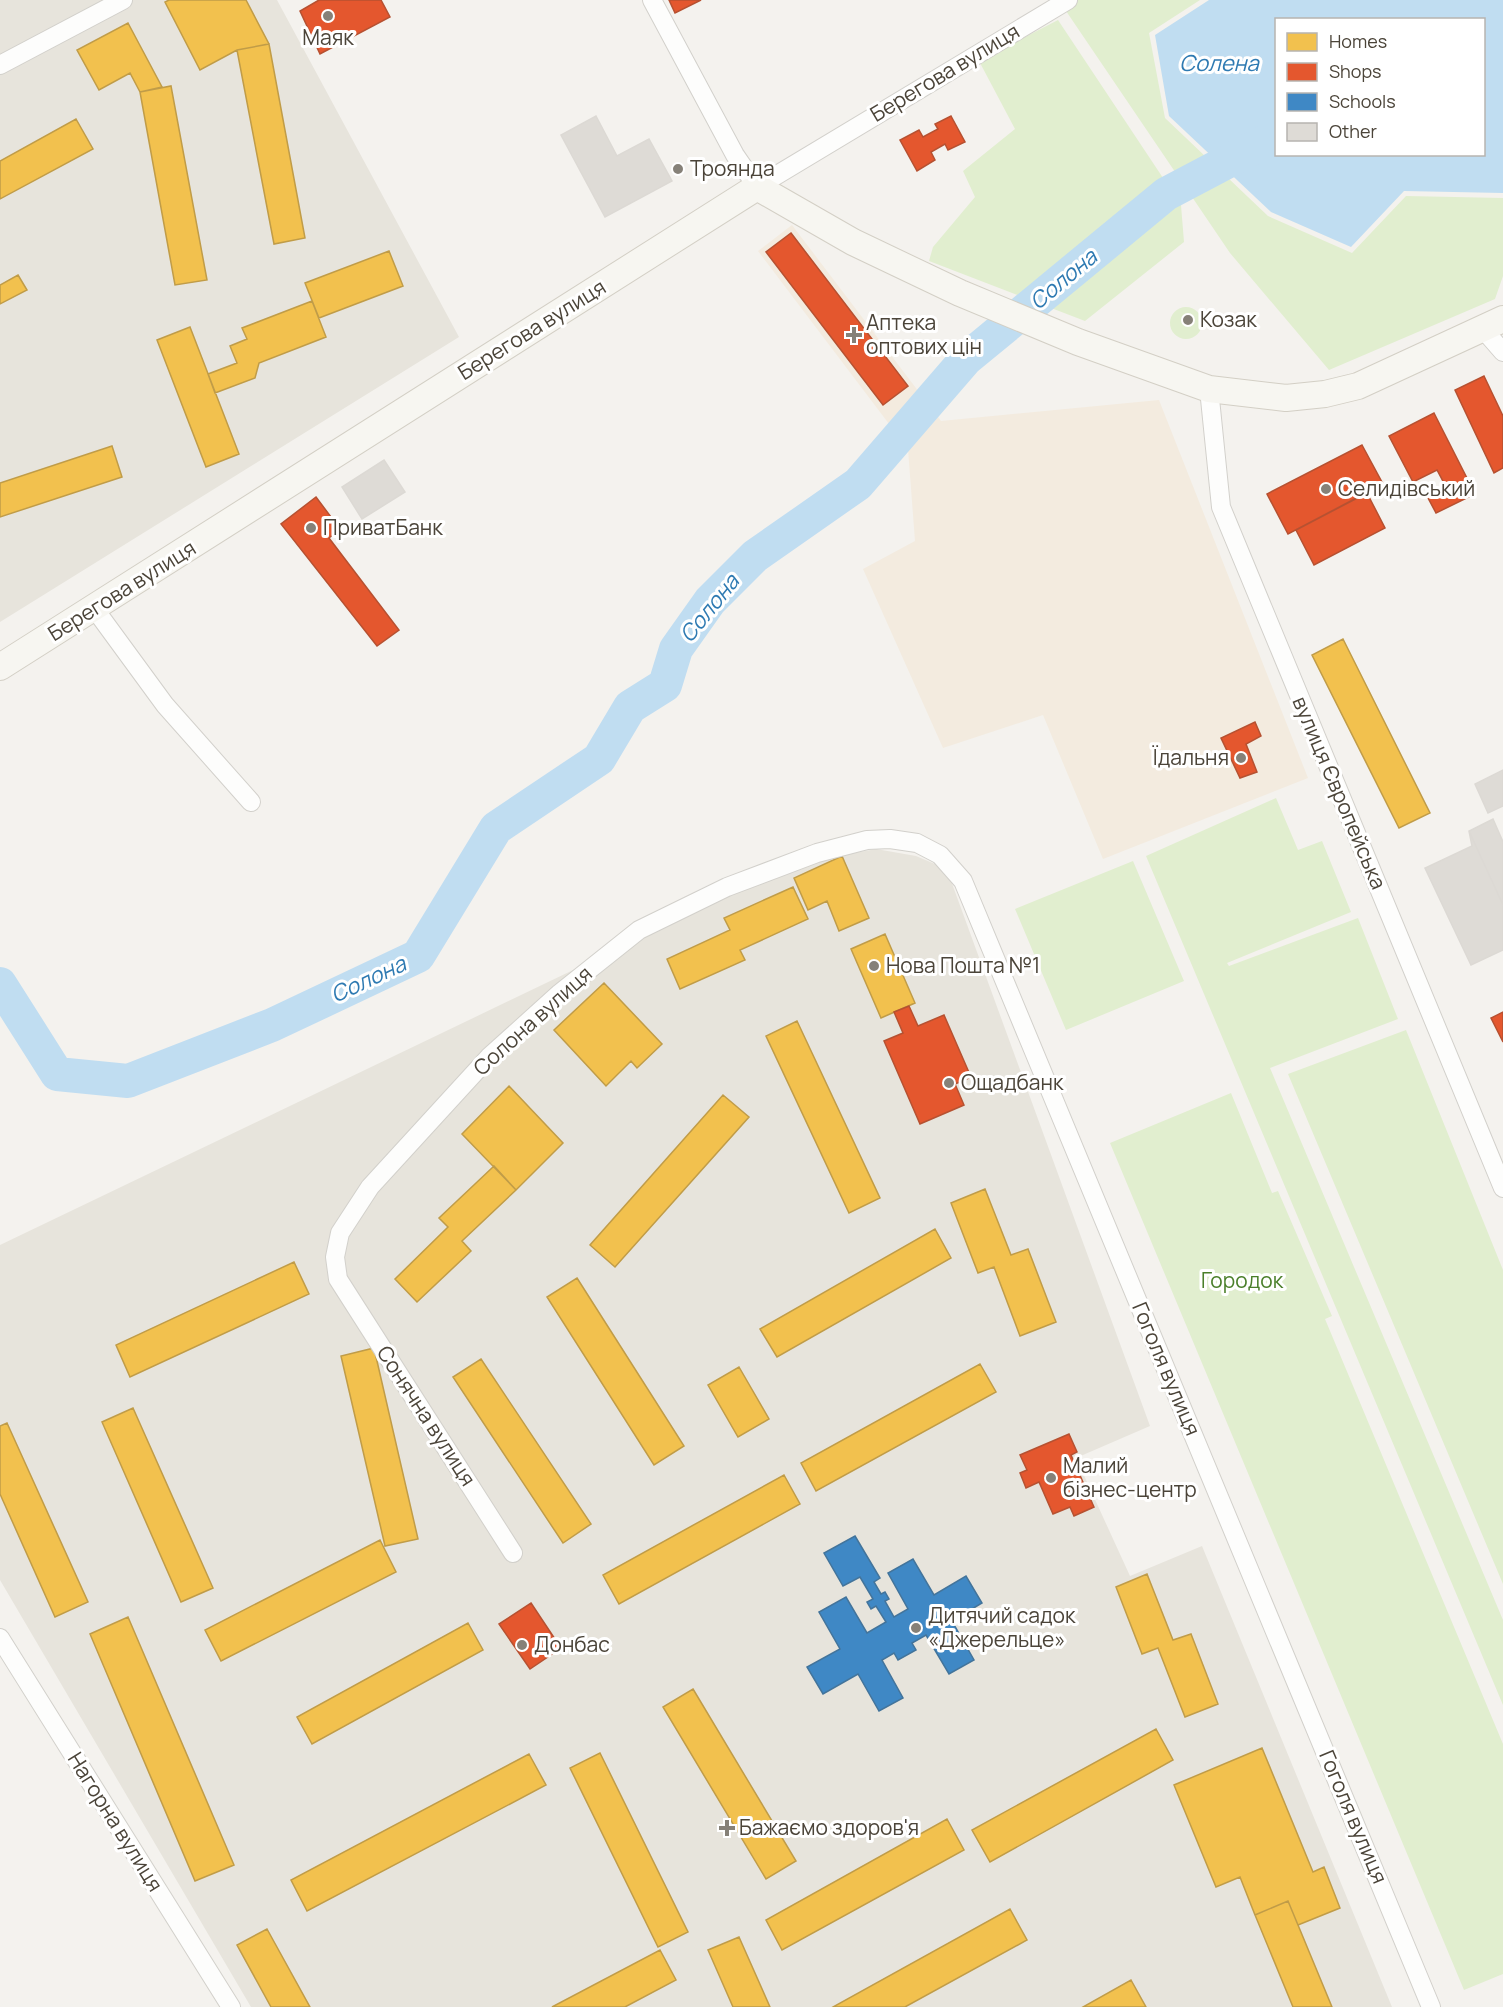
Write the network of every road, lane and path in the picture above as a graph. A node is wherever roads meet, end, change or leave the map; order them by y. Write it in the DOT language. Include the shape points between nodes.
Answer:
graph roads {
  1 [pos="123,0"];
  2 [pos="652,0"];
  3 [pos="1068,0"];
  4 [pos="0,65"];
  5 [pos="757,187"];
  6 [pos="1493,324"];
  7 [pos="1503,351"];
  8 [pos="1209,389"];
  9 [pos="94,608"];
  10 [pos="0,667"];
  11 [pos="251,802"];
  12 [pos="817,853"];
  13 [pos="1503,1188"];
  14 [pos="338,1279"];
  15 [pos="513,1553"];
  16 [pos="0,1638"];
  17 [pos="231,2007"];
  18 [pos="1431,2007"];
  1 -- 4 [label="street"];
  2 -- 5 [label="street" via="735,156"];
  3 -- 5 [label="street, Берегова вулиця"];
  5 -- 8 [label="main road" via="853,242 960,293 1078,342"];
  5 -- 9 [label="main road, Берегова вулиця"];
  6 -- 7 [label="street"];
  6 -- 8 [label="main road" via="1358,386 1325,394 1286,398"];
  8 -- 13 [label="street, вулиця Європейська" via="1221,507"];
  9 -- 10 [label="main road, Берегова вулиця"];
  9 -- 11 [label="street" via="165,705"];
  12 -- 14 [label="street, Солона вулиця" via="727,887 639,930 560,993 489,1057 370,1187 340,1233 335,1257"];
  12 -- 18 [label="street, Гоголя вулиця" via="867,840 917,843 940,855 963,881"];
  14 -- 15 [label="street, Сонячна вулиця"];
  16 -- 17 [label="street, Нагорна вулиця"];
}
